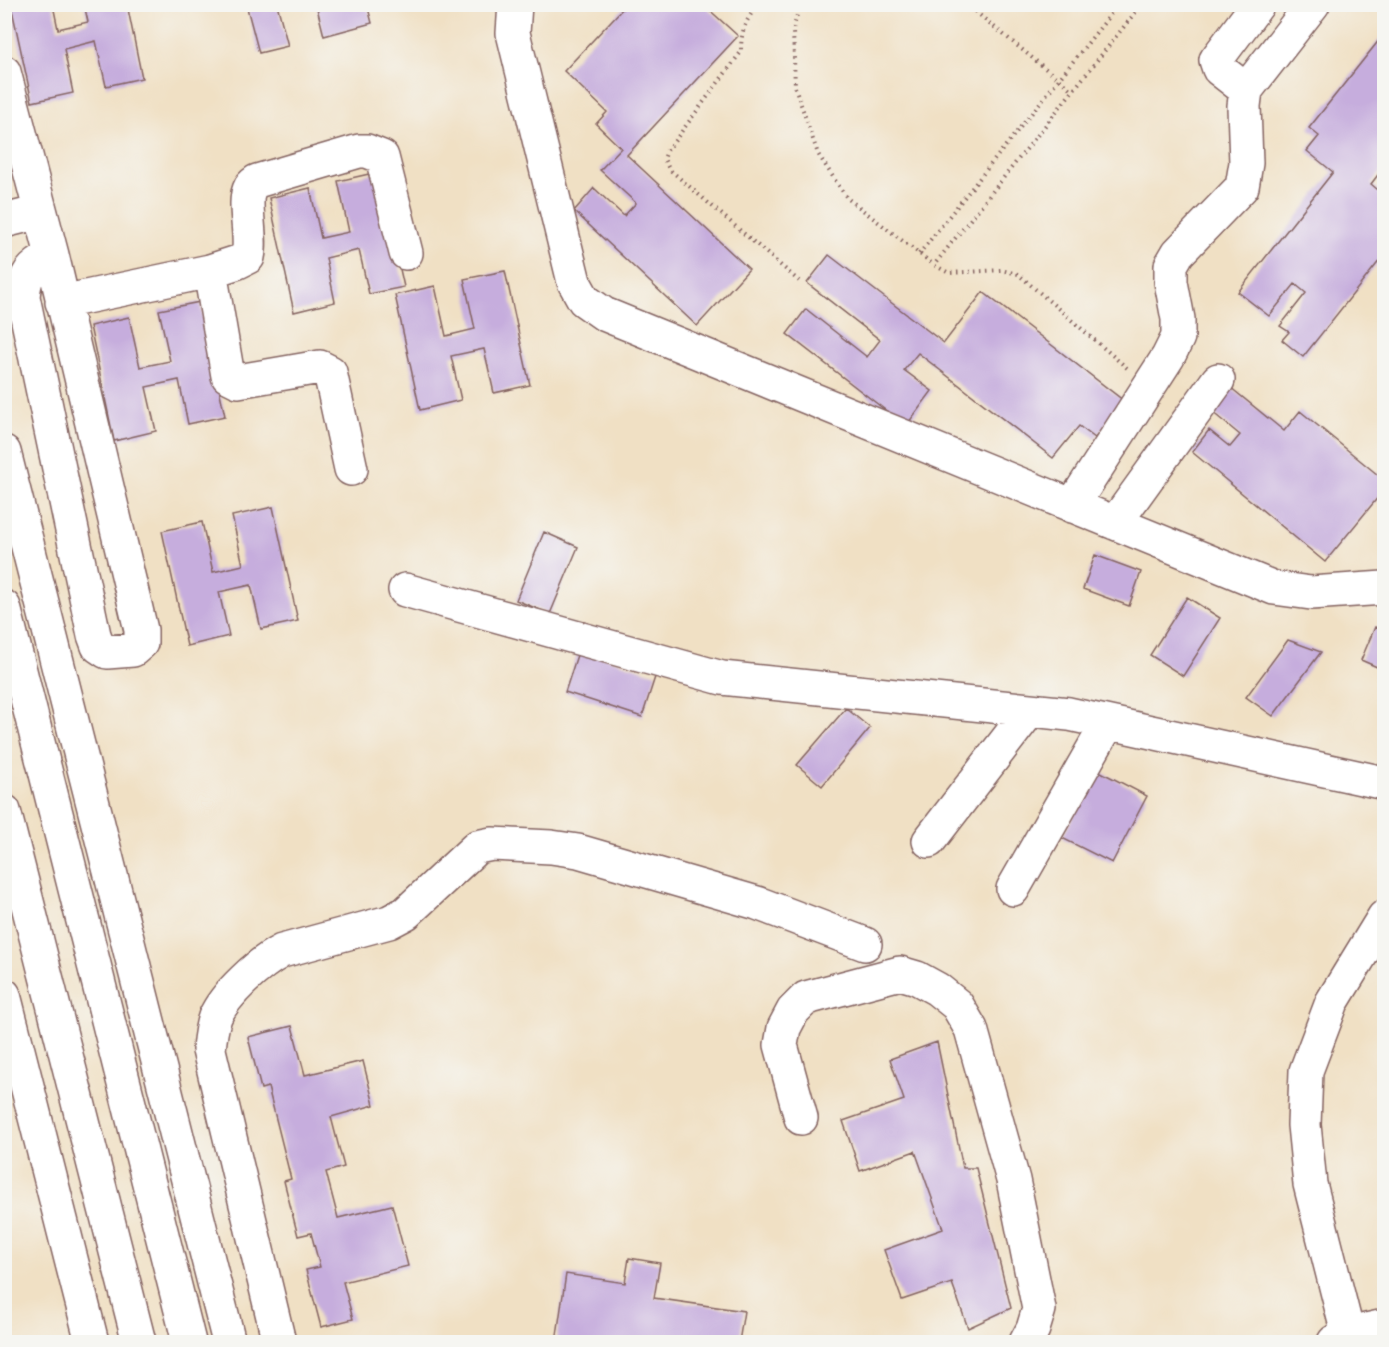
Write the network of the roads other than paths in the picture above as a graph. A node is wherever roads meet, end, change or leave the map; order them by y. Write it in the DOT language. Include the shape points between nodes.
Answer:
graph roads {
  1 [pos="515,4"];
  2 [pos="1258,4"];
  3 [pos="1313,4"];
  4 [pos="4,72"];
  5 [pos="1246,90"];
  6 [pos="11,127"];
  7 [pos="16,172"];
  8 [pos="40,212"];
  9 [pos="4,221"];
  10 [pos="406,253"];
  11 [pos="52,255"];
  12 [pos="210,271"];
  13 [pos="62,302"];
  14 [pos="1218,380"];
  15 [pos="4,452"];
  16 [pos="351,469"];
  17 [pos="1072,506"];
  18 [pos="1115,523"];
  19 [pos="1384,588"];
  20 [pos="405,590"];
  21 [pos="4,607"];
  22 [pos="1030,710"];
  23 [pos="1108,723"];
  24 [pos="1384,783"];
  25 [pos="4,811"];
  26 [pos="929,841"];
  27 [pos="1013,890"];
  28 [pos="1384,917"];
  29 [pos="865,944"];
  30 [pos="4,995"];
  31 [pos="801,1118"];
  32 [pos="1384,1326"];
  33 [pos="1344,1340"];
  34 [pos="92,1342"];
  35 [pos="139,1342"];
  36 [pos="189,1342"];
  37 [pos="229,1342"];
  38 [pos="279,1342"];
  39 [pos="1026,1342"];
  1 -- 17 [label="street" via="513,33 574,282 584,300 604,314"];
  2 -- 5 [label="street" via="1216,60 1218,69"];
  3 -- 5 [label="street"];
  4 -- 6 [label="street"];
  5 -- 17 [label="street" via="1246,163 1242,187 1171,265 1178,337"];
  6 -- 7 [label="street"];
  7 -- 8 [label="street"];
  8 -- 9 [label="street"];
  8 -- 11 [label="street"];
  10 -- 12 [label="street" via="382,157 359,151 257,180 247,199 251,245 248,257"];
  11 -- 13 [label="street"];
  11 -- 13 [label="street" via="29,271 23,297 94,634 98,646 107,652 133,650 141,643 141,630"];
  12 -- 13 [label="street"];
  12 -- 16 [label="street" via="228,376 238,381 320,367 330,372"];
  14 -- 18 [label="street"];
  15 -- 37 [label="street"];
  17 -- 18 [label="street"];
  18 -- 19 [label="street" via="1274,588 1311,593"];
  20 -- 22 [label="street" via="722,678"];
  21 -- 36 [label="street"];
  22 -- 23 [label="street"];
  22 -- 26 [label="street"];
  23 -- 24 [label="street"];
  23 -- 27 [label="street"];
  25 -- 35 [label="street"];
  28 -- 33 [label="street" via="1332,1002 1306,1071 1304,1125 1310,1184"];
  29 -- 38 [label="street" via="757,903 578,851 492,843 465,857 426,896 389,922 267,958 216,1014 209,1050"];
  30 -- 34 [label="street"];
  31 -- 39 [label="street" via="781,1045 792,1011 806,998 900,973 938,989 957,1005 970,1029 1013,1180 1039,1309"];
  32 -- 33 [label="street"];
}
